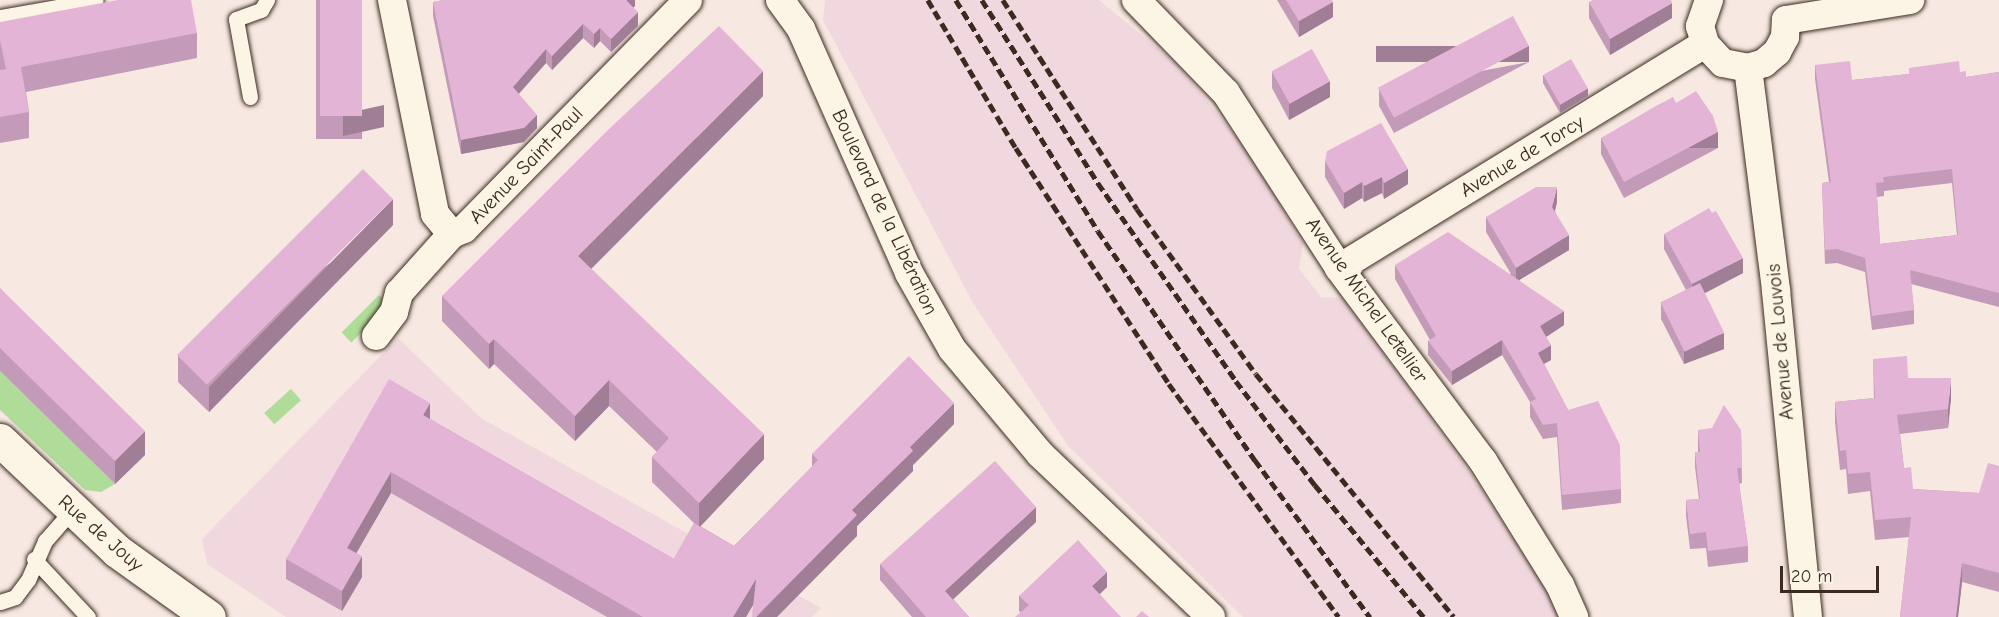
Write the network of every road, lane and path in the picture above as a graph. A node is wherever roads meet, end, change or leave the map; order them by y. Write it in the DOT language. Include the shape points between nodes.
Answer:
graph roads {
  1 [pos="96,0"];
  2 [pos="267,0"];
  3 [pos="392,0"];
  4 [pos="688,0"];
  5 [pos="780,0"];
  6 [pos="1136,0"];
  7 [pos="1709,0"];
  8 [pos="1910,0"];
  9 [pos="0,17"];
  10 [pos="1705,44"];
  11 [pos="1748,68"];
  12 [pos="250,97"];
  13 [pos="452,234"];
  14 [pos="1339,268"];
  15 [pos="376,336"];
  16 [pos="0,440"];
  17 [pos="73,509"];
  18 [pos="34,560"];
  19 [pos="0,602"];
  20 [pos="88,617"];
  21 [pos="209,617"];
  22 [pos="1211,617"];
  23 [pos="1574,617"];
  24 [pos="1808,617"];
  1 -- 9 [label="lane"];
  2 -- 12 [label="lane" via="261,10 236,19"];
  3 -- 13 [label="street" via="435,214"];
  4 -- 13 [label="street, Avenue Saint-Paul" via="464,229"];
  5 -- 22 [label="street, Boulevard de la Libération" via="801,29 909,273 952,349 1040,454"];
  6 -- 14 [label="street, Avenue Michel Letellier" via="1226,93"];
  7 -- 10 [label="street" via="1700,26"];
  8 -- 11 [label="street" via="1786,20 1785,37 1777,52 1764,63"];
  10 -- 11 [label="street" via="1723,63"];
  10 -- 14 [label="street, Avenue de Torcy"];
  11 -- 24 [label="street, Avenue de Louvois" via="1776,291"];
  13 -- 15 [label="street, Avenue Saint-Paul" via="399,293 394,312"];
  14 -- 23 [label="street, Avenue Michel Letellier" via="1483,461 1560,585"];
  16 -- 17 [label="main road, Rue de Jouy"];
  17 -- 18 [label="lane"];
  17 -- 21 [label="main road, Rue de Jouy" via="117,551"];
  18 -- 19 [label="lane" via="28,580 15,597"];
  18 -- 20 [label="lane"];
}
